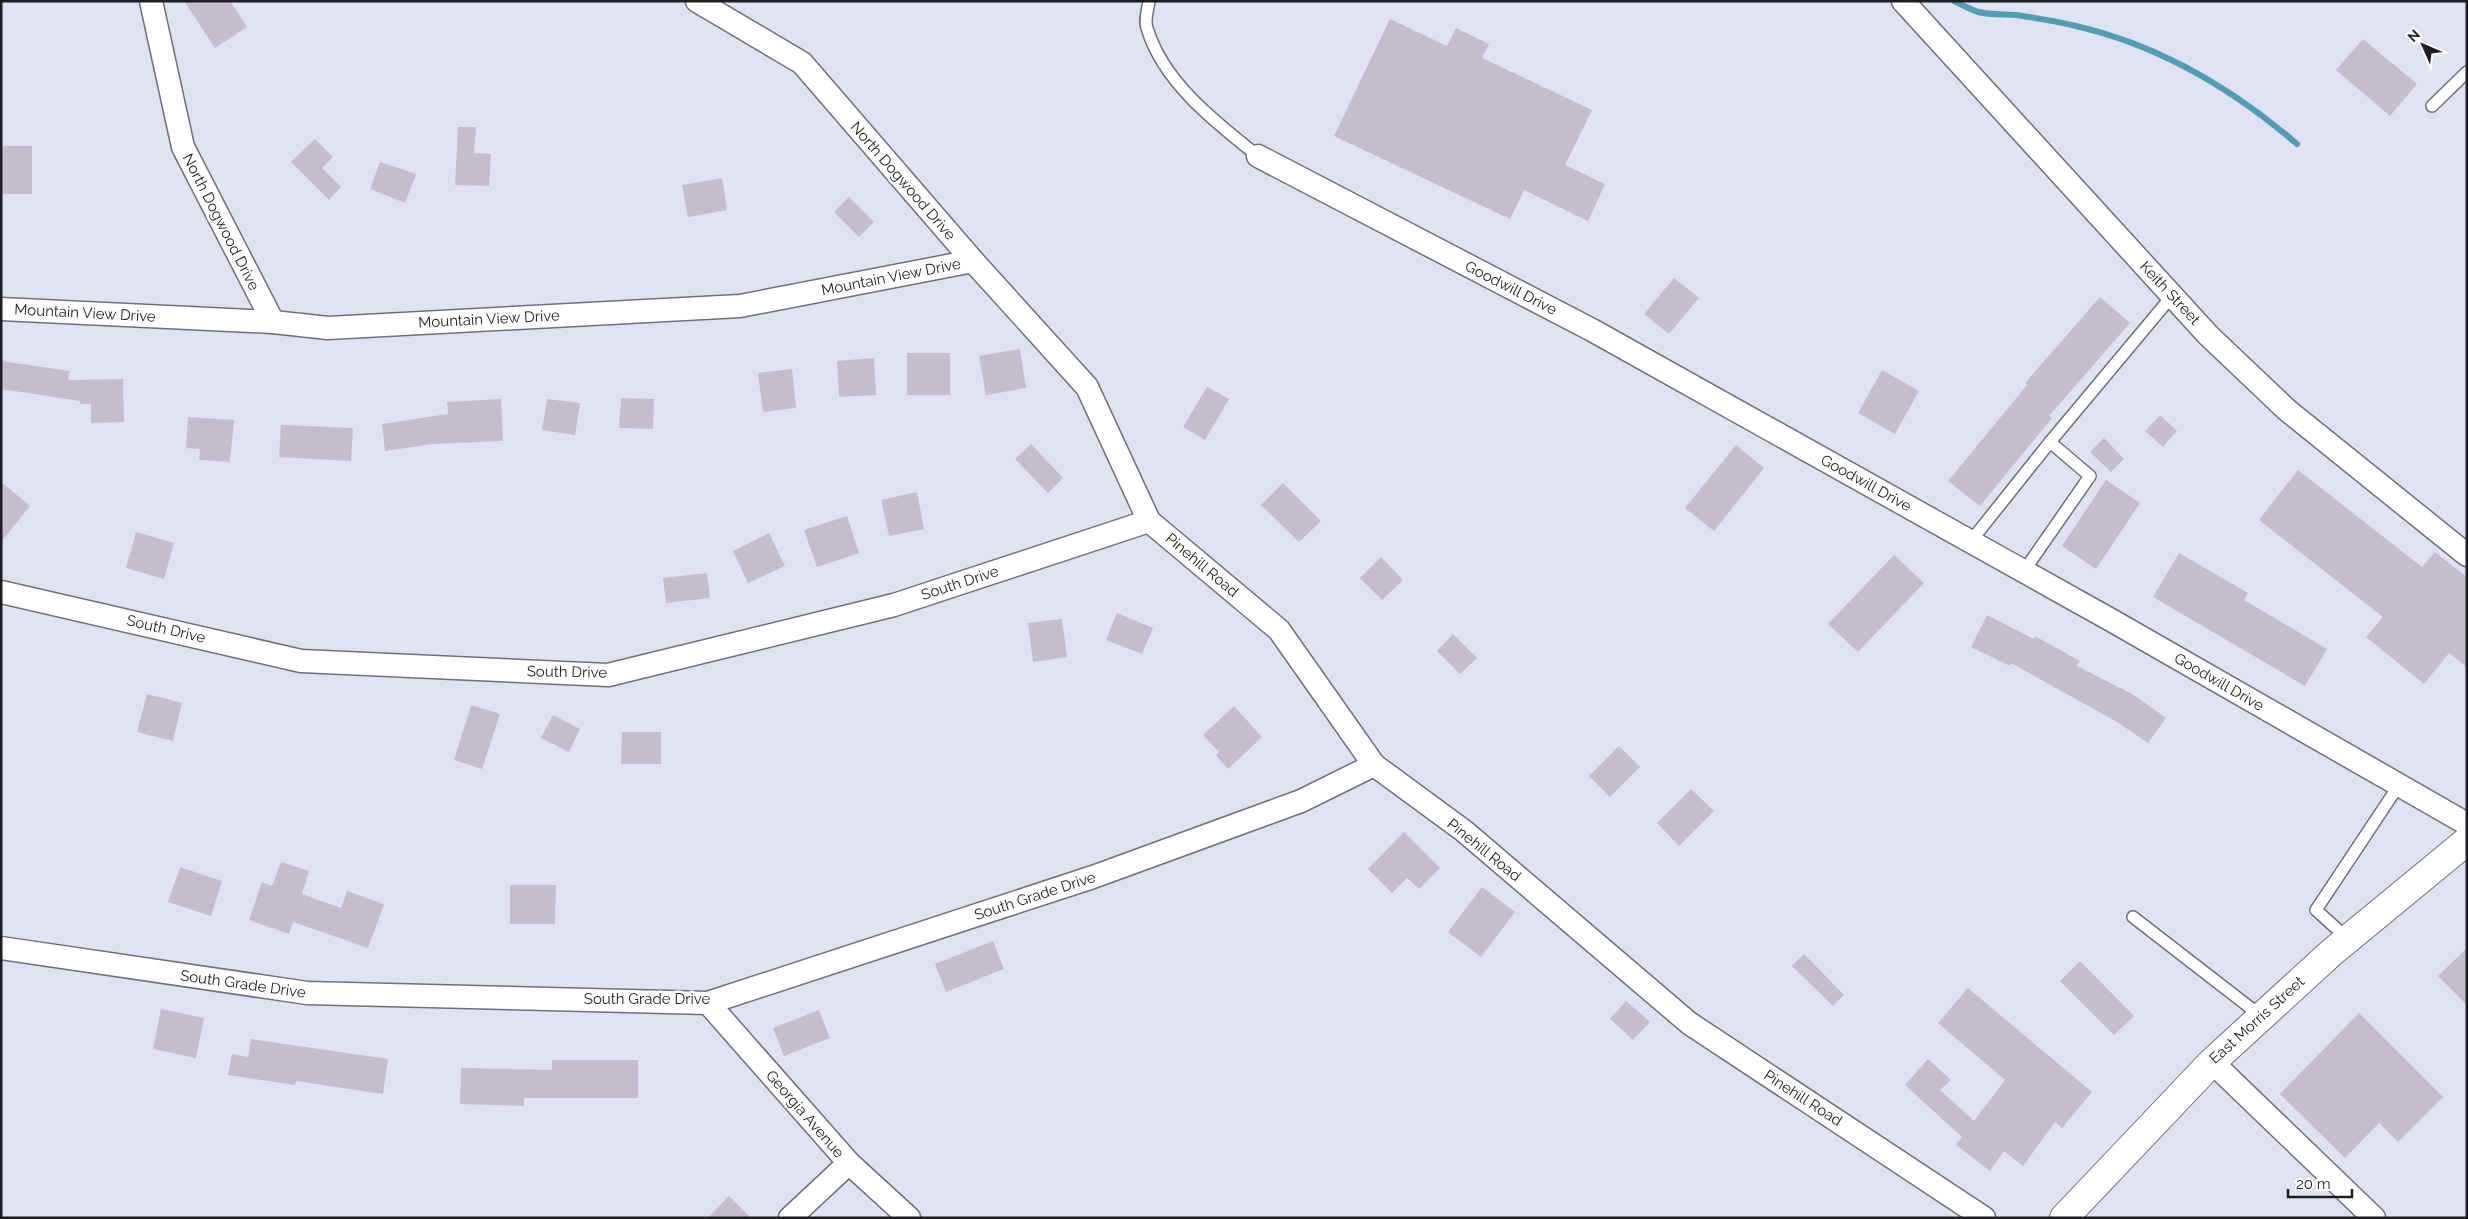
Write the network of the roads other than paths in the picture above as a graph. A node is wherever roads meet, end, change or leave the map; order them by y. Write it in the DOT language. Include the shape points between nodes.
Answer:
graph roads {
  1 [pos="151,1"];
  2 [pos="697,1"];
  3 [pos="1149,1"];
  4 [pos="1903,1"];
  5 [pos="2467,72"];
  6 [pos="2432,106"];
  7 [pos="1258,156"];
  8 [pos="972,262"];
  9 [pos="2172,296"];
  10 [pos="1,309"];
  11 [pos="273,322"];
  12 [pos="1087,387"];
  13 [pos="2050,442"];
  14 [pos="1149,521"];
  15 [pos="1971,541"];
  16 [pos="2467,554"];
  17 [pos="2024,571"];
  18 [pos="1,592"];
  19 [pos="1374,765"];
  20 [pos="2399,785"];
  21 [pos="2467,824"];
  22 [pos="2467,840"];
  23 [pos="2133,917"];
  24 [pos="2348,939"];
  25 [pos="1,948"];
  26 [pos="708,1003"];
  27 [pos="2261,1016"];
  28 [pos="2212,1062"];
  29 [pos="849,1163"];
  30 [pos="790,1218"];
  31 [pos="909,1218"];
  32 [pos="1984,1218"];
  33 [pos="2064,1218"];
  34 [pos="2374,1218"];
  1 -- 11 [label="street, North Dogwood Drive" via="183,148"];
  2 -- 8 [label="street, North Dogwood Drive" via="802,63"];
  3 -- 7 [label="lane" via="1146,26 1170,75 1230,134"];
  4 -- 9 [label="street, Keith Street"];
  5 -- 6 [label="lane"];
  7 -- 15 [label="street, Goodwill Drive" via="1592,330"];
  8 -- 11 [label="street, Mountain View Drive" via="740,306 328,328"];
  8 -- 12 [label="street, North Dogwood Drive"];
  9 -- 13 [label="lane"];
  9 -- 16 [label="street, Keith Street" via="2287,410"];
  10 -- 11 [label="street, Mountain View Drive"];
  12 -- 14 [label="street, Pinehill Road"];
  13 -- 15 [label="lane"];
  13 -- 17 [label="lane" via="2090,476"];
  14 -- 18 [label="street, South Drive" via="894,605 608,675 301,661"];
  14 -- 19 [label="street, Pinehill Road" via="1279,630"];
  15 -- 17 [label="street, Goodwill Drive"];
  17 -- 20 [label="street, Goodwill Drive"];
  19 -- 26 [label="street, South Grade Drive" via="1302,801 1093,877"];
  19 -- 32 [label="street, Pinehill Road" via="1464,831 1689,1023"];
  20 -- 21 [label="street, Goodwill Drive"];
  20 -- 24 [label="lane" via="2316,910"];
  22 -- 24 [label="main road, East Morris Street"];
  23 -- 27 [label="lane"];
  24 -- 27 [label="main road, East Morris Street"];
  25 -- 26 [label="street, South Grade Drive" via="307,993"];
  26 -- 29 [label="street, Georgia Avenue"];
  27 -- 28 [label="main road, East Morris Street"];
  28 -- 33 [label="main road, East Morris Street"];
  28 -- 34 [label="street"];
  29 -- 30 [label="street"];
  29 -- 31 [label="street, Georgia Avenue"];
}
